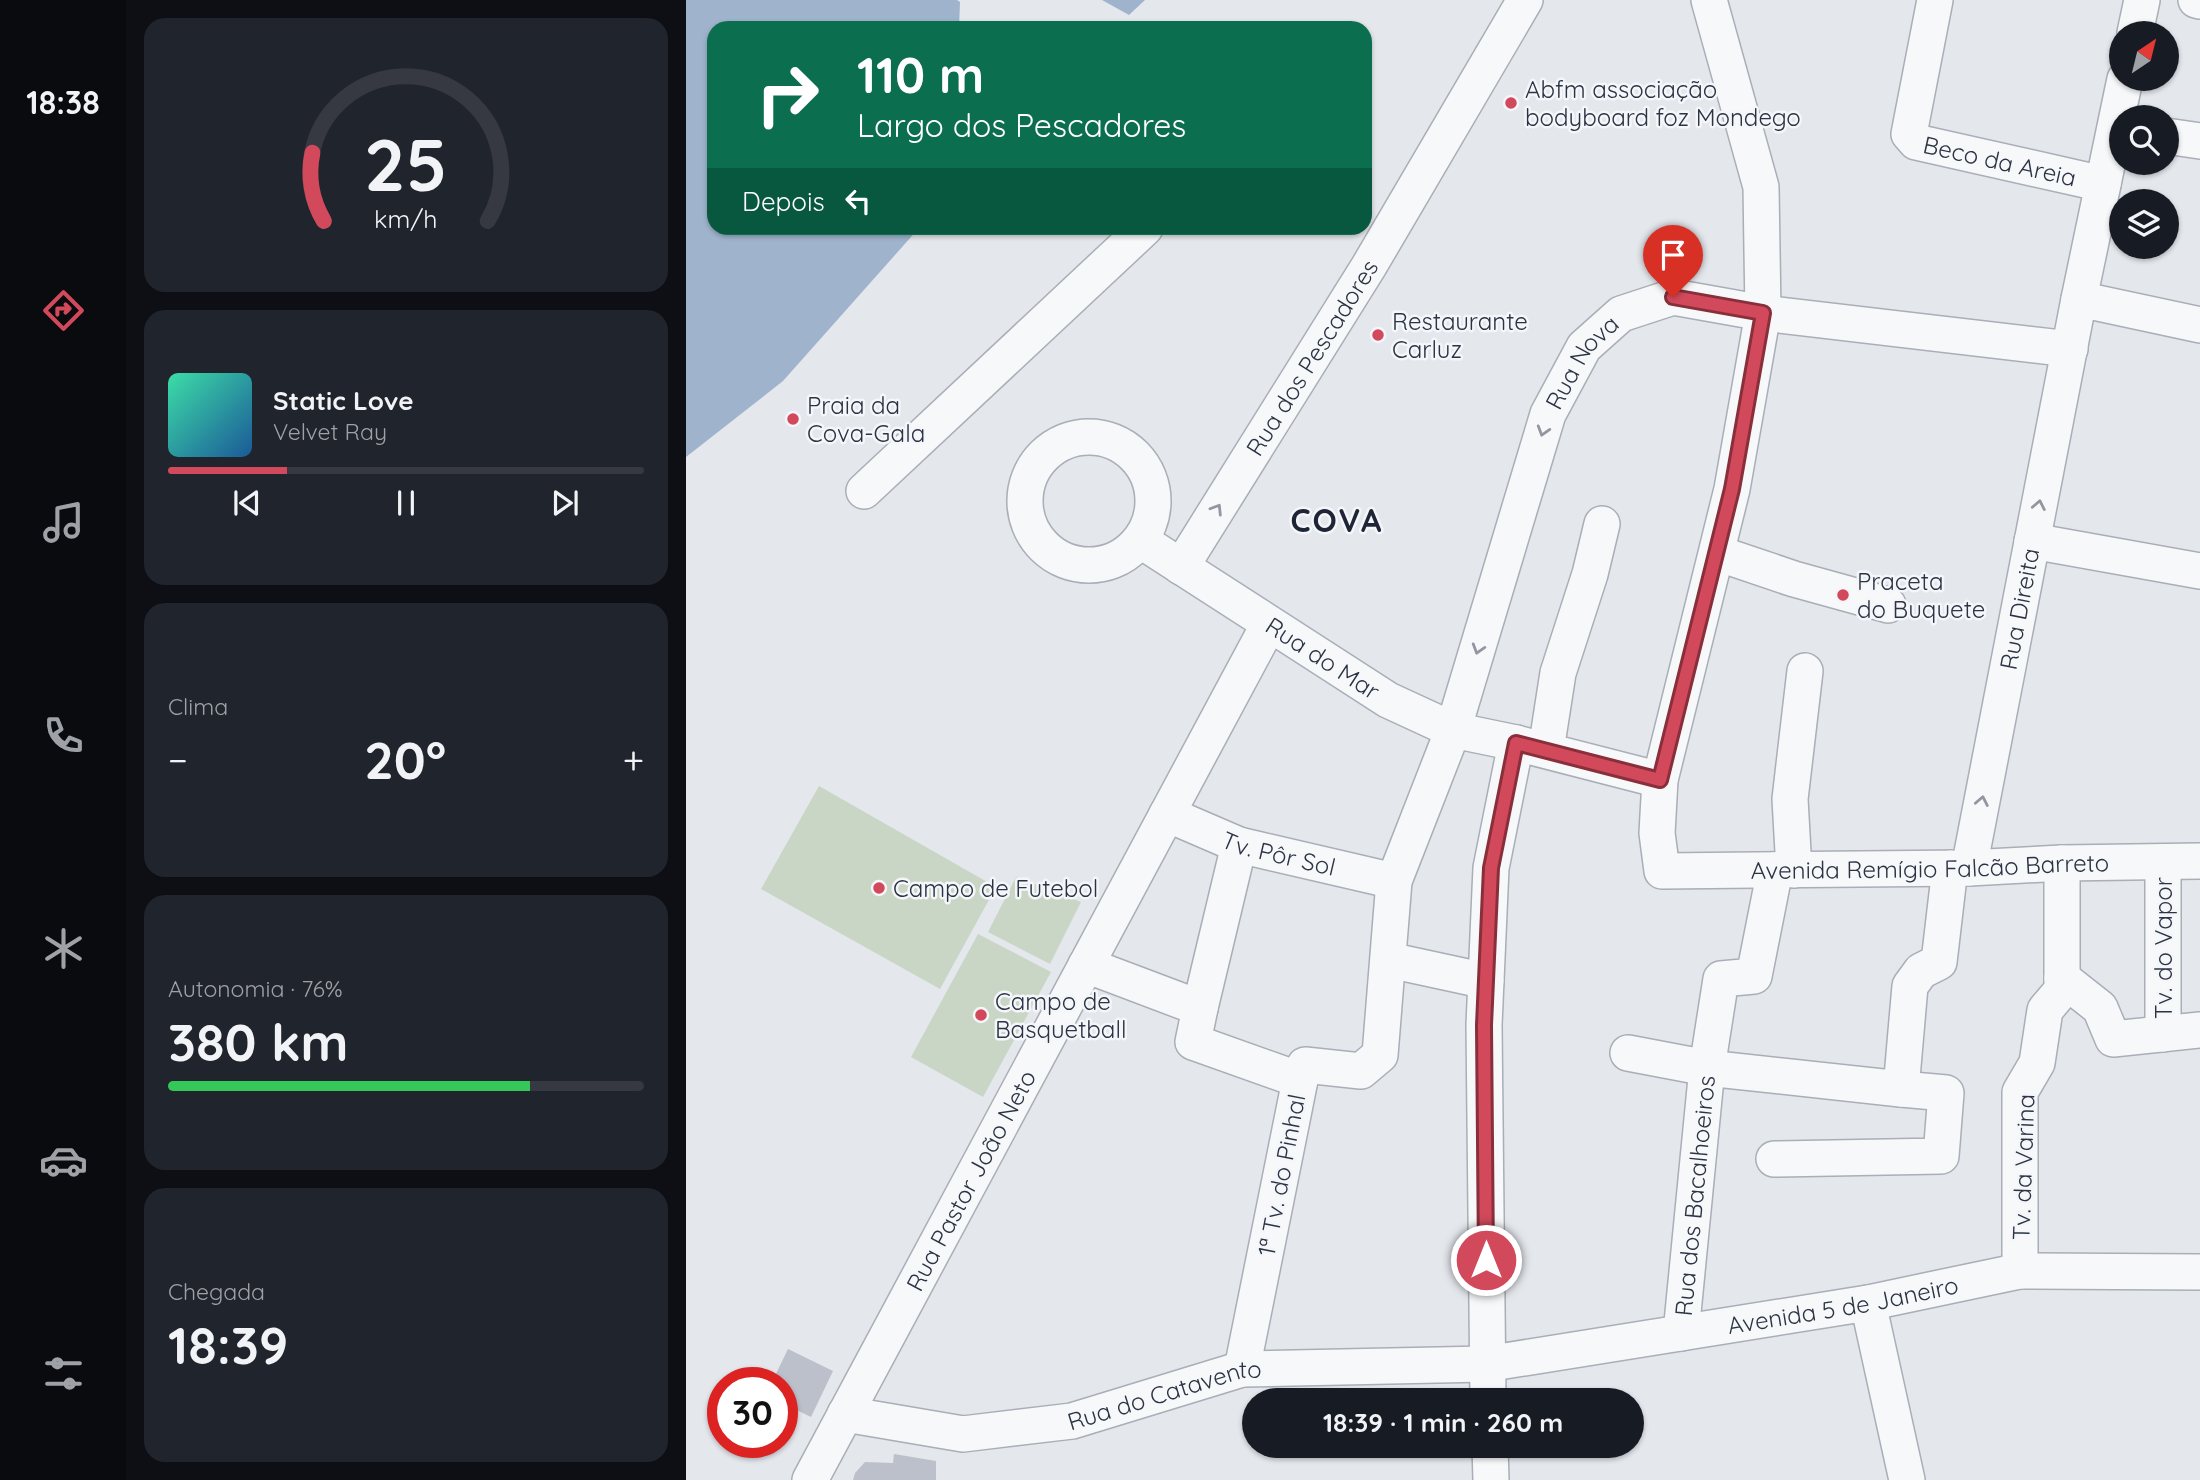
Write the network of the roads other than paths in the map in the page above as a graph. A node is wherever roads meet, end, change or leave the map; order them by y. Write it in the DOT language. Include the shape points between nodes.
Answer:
graph roads {
  1 [pos="1525,0"];
  2 [pos="1709,0"];
  3 [pos="1935,0"];
  4 [pos="2142,0"];
  5 [pos="2138,21"];
  6 [pos="2179,138"];
  7 [pos="2200,141"];
  8 [pos="2109,162"];
  9 [pos="2103,184"];
  10 [pos="1138,235"];
  11 [pos="2080,299"];
  12 [pos="1763,313"];
  13 [pos="2200,325"];
  14 [pos="2070,349"];
  15 [pos="864,491"];
  16 [pos="1602,524"];
  17 [pos="2032,541"];
  18 [pos="1143,542"];
  19 [pos="1717,553"];
  20 [pos="1181,567"];
  21 [pos="2200,572"];
  22 [pos="1888,605"];
  23 [pos="1269,624"];
  24 [pos="1805,671"];
  25 [pos="1453,730"];
  26 [pos="1531,746"];
  27 [pos="1660,780"];
  28 [pos="1167,814"];
  29 [pos="1239,845"];
  30 [pos="2200,861"];
  31 [pos="2163,862"];
  32 [pos="2062,863"];
  33 [pos="1960,868"];
  34 [pos="1785,870"];
  35 [pos="1394,881"];
  36 [pos="1389,960"];
  37 [pos="1086,965"];
  38 [pos="2062,978"];
  39 [pos="1486,981"];
  40 [pos="1200,1008"];
  41 [pos="2200,1030"];
  42 [pos="2163,1034"];
  43 [pos="1628,1053"];
  44 [pos="1707,1068"];
  45 [pos="1300,1080"];
  46 [pos="1901,1089"];
  47 [pos="1774,1159"];
  48 [pos="2020,1271"];
  49 [pos="2200,1272"];
  50 [pos="1868,1303"];
  51 [pos="1681,1333"];
  52 [pos="1486,1364"];
  53 [pos="1242,1370"];
  54 [pos="1487,1388"];
  55 [pos="845,1414"];
  56 [pos="1490,1458"];
  57 [pos="810,1480"];
  58 [pos="1491,1480"];
  59 [pos="1907,1480"];
  20 -- 1 [label="street, Rua dos Pescadores, one-way" via="1369,266"];
  2 -- 12 [label="street" via="1761,187"];
  3 -- 9 [label="street, Beco da Areia" via="1909,134 1916,142"];
  4 -- 5 [label="street"];
  6 -- 7 [label="street"];
  8 -- 9 [label="street, Rua Direita"];
  9 -- 11 [label="street, Rua Direita"];
  10 -- 15 [label="street"];
  11 -- 13 [label="street"];
  11 -- 14 [label="street, Rua Direita"];
  12 -- 14 [label="street, Rua Nova"];
  12 -- 19 [label="street"];
  12 -- 25 [label="street, Rua Nova, one-way" via="1673,297 1621,314 1584,348 1548,414"];
  17 -- 14 [label="street, Rua Direita, one-way"];
  16 -- 26 [label="street" via="1590,574"];
  17 -- 21 [label="street"];
  33 -- 17 [label="street, Rua Direita, one-way"];
  18 -- 20 [label="street, Rua do Mar"];
  19 -- 22 [label="street"];
  19 -- 27 [label="street"];
  20 -- 23 [label="street, Rua do Mar"];
  23 -- 25 [label="street, Rua do Mar" via="1388,700"];
  23 -- 28 [label="street, Rua Pastor João Neto"];
  24 -- 34 [label="street"];
  25 -- 26 [label="street, Rua do Mar"];
  25 -- 35 [label="street, Rua Nova"];
  26 -- 27 [label="street, Rua do Mar"];
  26 -- 39 [label="street" via="1491,868"];
  27 -- 34 [label="street, Avenida Remígio Falcão Barreto" via="1657,833 1662,871"];
  28 -- 29 [label="street, Tv. Pôr Sol"];
  28 -- 37 [label="street, Rua Pastor João Neto"];
  29 -- 35 [label="street, Tv. Pôr Sol"];
  29 -- 40 [label="street"];
  30 -- 31 [label="street, Avenida Remígio Falcão Barreto"];
  31 -- 32 [label="street, Avenida Remígio Falcão Barreto"];
  31 -- 42 [label="street, Tv. do Vapor"];
  32 -- 33 [label="street, Avenida Remígio Falcão Barreto"];
  32 -- 38 [label="street, Tv. da Varina"];
  33 -- 34 [label="street, Avenida Remígio Falcão Barreto"];
  33 -- 46 [label="street" via="1939,962 1921,971 1910,986"];
  34 -- 44 [label="street" via="1755,976 1721,979"];
  35 -- 36 [label="street, Rua Nova"];
  36 -- 39 [label="street"];
  36 -- 45 [label="street, Rua Nova" via="1380,1055 1361,1071 1305,1065"];
  37 -- 40 [label="street"];
  37 -- 55 [label="street, Rua Pastor João Neto"];
  38 -- 42 [label="street" via="2100,1008 2113,1039"];
  38 -- 48 [label="street, Tv. da Varina" via="2062,990 2045,1010 2037,1063 2020,1092"];
  39 -- 52 [label="street"];
  40 -- 45 [label="street, 1ª Tv. do Pinhal" via="1193,1042"];
  41 -- 42 [label="street"];
  43 -- 44 [label="street"];
  44 -- 46 [label="street, Rua dos Bacalhoeiros"];
  44 -- 51 [label="street, Rua dos Bacalhoeiros"];
  45 -- 53 [label="street, 1ª Tv. do Pinhal"];
  46 -- 47 [label="street, Rua dos Bacalhoeiros" via="1946,1093 1941,1156"];
  48 -- 49 [label="street, Avenida 5 de Janeiro"];
  48 -- 50 [label="street, Avenida 5 de Janeiro"];
  50 -- 51 [label="street, Avenida 5 de Janeiro"];
  50 -- 59 [label="street"];
  51 -- 52 [label="street, Avenida 5 de Janeiro"];
  52 -- 53 [label="street, Rua do Catavento"];
  52 -- 54 [label="street"];
  53 -- 55 [label="street, Rua do Catavento" via="1072,1421 963,1434"];
  55 -- 57 [label="street, Rua Pastor João Neto"];
  56 -- 58 [label="street"];
}
